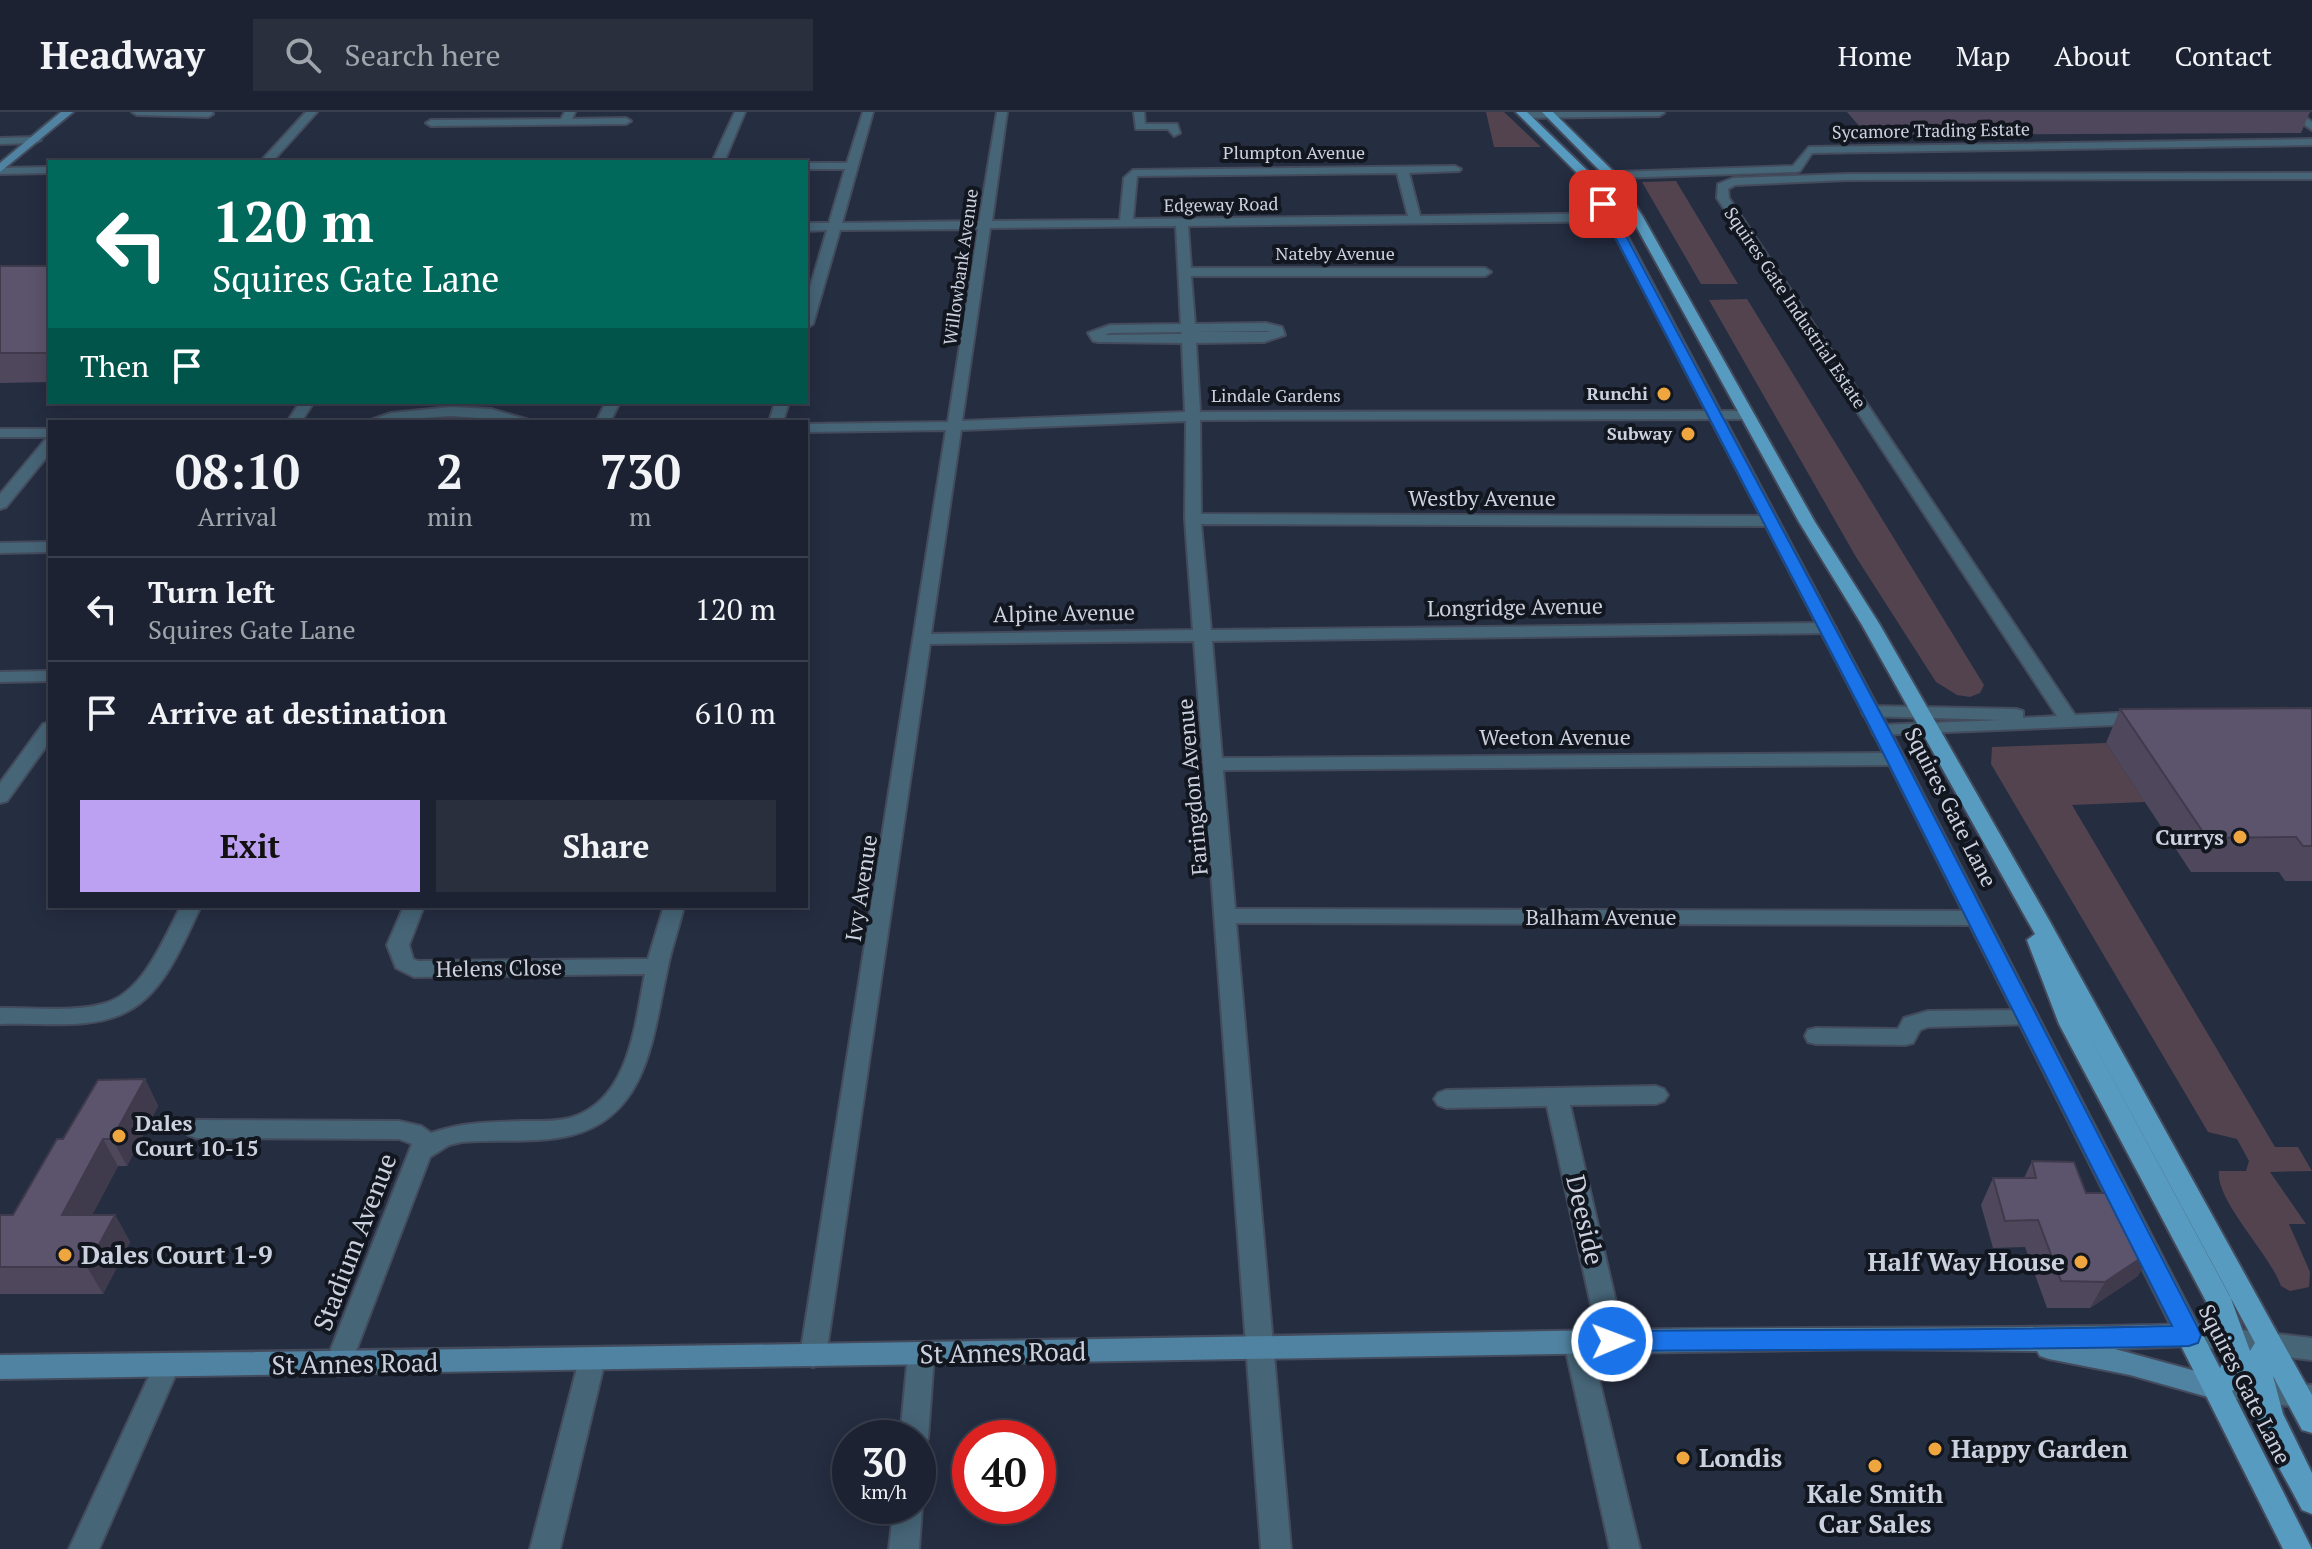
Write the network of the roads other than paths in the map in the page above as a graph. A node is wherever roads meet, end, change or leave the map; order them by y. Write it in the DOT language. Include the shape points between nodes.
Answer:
graph roads {
  1 [pos="68,112"];
  2 [pos="137,112"];
  3 [pos="312,112"];
  4 [pos="740,112"];
  5 [pos="868,112"];
  6 [pos="1002,112"];
  7 [pos="1139,112"];
  8 [pos="1569,112"];
  9 [pos="2291,112"];
  10 [pos="1522,113"];
  11 [pos="1548,113"];
  12 [pos="1659,113"];
  13 [pos="208,114"];
  14 [pos="568,117"];
  15 [pos="626,121"];
  16 [pos="431,123"];
  17 [pos="1123,127"];
  18 [pos="1140,127"];
  19 [pos="2312,127"];
  20 [pos="1174,133"];
  21 [pos="35,140"];
  22 [pos="0,141"];
  23 [pos="2312,142"];
  24 [pos="268,160"];
  25 [pos="719,160"];
  26 [pos="808,166"];
  27 [pos="853,166"];
  28 [pos="1455,169"];
  29 [pos="0,170"];
  30 [pos="48,170"];
  31 [pos="1402,170"];
  32 [pos="1587,176"];
  33 [pos="1612,176"];
  34 [pos="2312,176"];
  35 [pos="1612,217"];
  36 [pos="1637,217"];
  37 [pos="1415,220"];
  38 [pos="1182,223"];
  39 [pos="1126,224"];
  40 [pos="985,225"];
  41 [pos="808,227"];
  42 [pos="835,227"];
  43 [pos="1185,272"];
  44 [pos="1485,272"];
  45 [pos="808,317"];
  46 [pos="1186,333"];
  47 [pos="1716,415"];
  48 [pos="1747,415"];
  49 [pos="1193,416"];
  50 [pos="384,420"];
  51 [pos="521,420"];
  52 [pos="956,426"];
  53 [pos="808,428"];
  54 [pos="0,433"];
  55 [pos="48,433"];
  56 [pos="48,445"];
  57 [pos="0,504"];
  58 [pos="1193,519"];
  59 [pos="1771,521"];
  60 [pos="48,547"];
  61 [pos="0,548"];
  62 [pos="1827,628"];
  63 [pos="1204,634"];
  64 [pos="924,639"];
  65 [pos="48,676"];
  66 [pos="0,677"];
  67 [pos="1919,711"];
  68 [pos="2159,718"];
  69 [pos="2068,719"];
  70 [pos="1876,721"];
  71 [pos="1930,730"];
  72 [pos="48,731"];
  73 [pos="1895,759"];
  74 [pos="1215,764"];
  75 [pos="0,797"];
  76 [pos="2021,890"];
  77 [pos="190,908"];
  78 [pos="413,908"];
  79 [pos="673,908"];
  80 [pos="1227,916"];
  81 [pos="1975,918"];
  82 [pos="657,966"];
  83 [pos="0,1016"];
  84 [pos="2026,1018"];
  85 [pos="1816,1036"];
  86 [pos="1656,1095"];
  87 [pos="1557,1098"];
  88 [pos="1446,1099"];
  89 [pos="196,1129"];
  90 [pos="429,1144"];
  91 [pos="2189,1335"];
  92 [pos="1612,1341"];
  93 [pos="2006,1341"];
  94 [pos="2235,1341"];
  95 [pos="1577,1342"];
  96 [pos="2270,1344"];
  97 [pos="1261,1347"];
  98 [pos="2312,1349"];
  99 [pos="921,1355"];
  100 [pos="813,1356"];
  101 [pos="592,1360"];
  102 [pos="338,1364"];
  103 [pos="0,1367"];
  104 [pos="166,1367"];
  105 [pos="2215,1387"];
  106 [pos="2264,1394"];
  107 [pos="2305,1397"];
  108 [pos="916,1420"];
  109 [pos="2312,1421"];
  110 [pos="2312,1501"];
  111 [pos="906,1524"];
  112 [pos="84,1549"];
  113 [pos="545,1549"];
  114 [pos="904,1549"];
  115 [pos="1276,1549"];
  116 [pos="1625,1549"];
  117 [pos="2298,1549"];
  1 -- 21 [label="street"];
  2 -- 13 [label="street"];
  3 -- 24 [label="street"];
  4 -- 25 [label="street"];
  5 -- 27 [label="street"];
  6 -- 40 [label="street, Willowbank Avenue"];
  7 -- 18 [label="street"];
  8 -- 11 [label="street"];
  8 -- 12 [label="street"];
  9 -- 19 [label="street"];
  10 -- 11 [label="street"];
  10 -- 32 [label="main road, Squires Gate Lane"];
  11 -- 33 [label="main road, Squires Gate Lane"];
  14 -- 15 [label="street"];
  14 -- 16 [label="street"];
  17 -- 18 [label="street"];
  18 -- 20 [label="street" via="1173,126"];
  21 -- 22 [label="street"];
  21 -- 29 [label="street"];
  23 -- 33 [label="street, Sycamore Trading Estate" via="1809,150 1796,169"];
  26 -- 27 [label="street"];
  27 -- 42 [label="street"];
  28 -- 31 [label="street, Plumpton Avenue"];
  29 -- 30 [label="street"];
  31 -- 37 [label="street"];
  31 -- 39 [label="street, Plumpton Avenue" via="1133,173"];
  32 -- 33 [label="street"];
  32 -- 35 [label="main road, Squires Gate Lane"];
  33 -- 36 [label="main road, Squires Gate Lane"];
  34 -- 69 [label="street, Squires Gate Industrial Estate" via="1848,177 1758,180 1722,187 1723,198"];
  35 -- 36 [label="street, Edgeway Road"];
  35 -- 37 [label="street, Edgeway Road"];
  35 -- 47 [label="main road, Squires Gate Lane"];
  36 -- 48 [label="main road, Squires Gate Lane"];
  37 -- 38 [label="street, Edgeway Road"];
  38 -- 39 [label="street, Edgeway Road"];
  38 -- 43 [label="street, Faringdon Avenue"];
  39 -- 40 [label="street, Edgeway Road"];
  40 -- 42 [label="street, Edgeway Road"];
  40 -- 52 [label="street, Willowbank Avenue"];
  41 -- 42 [label="street, Edgeway Road"];
  42 -- 45 [label="street"];
  43 -- 44 [label="street, Nateby Avenue"];
  43 -- 46 [label="street, Faringdon Avenue"];
  46 -- 46 [label="street" via="1104,339 1095,333 1104,329"];
  46 -- 46 [label="street" via="1266,327 1279,332 1274,337"];
  46 -- 49 [label="street, Faringdon Avenue"];
  47 -- 48 [label="street, Lindale Gardens"];
  47 -- 49 [label="street, Lindale Gardens"];
  47 -- 59 [label="main road, Squires Gate Lane"];
  48 -- 67 [label="main road, Squires Gate Lane"];
  49 -- 52 [label="street, Lindale Gardens"];
  49 -- 58 [label="street, Faringdon Avenue"];
  50 -- 51 [label="street" via="463,412"];
  52 -- 53 [label="street, Lindale Gardens"];
  52 -- 64 [label="street, Ivy Avenue"];
  54 -- 55 [label="street"];
  56 -- 57 [label="street"];
  58 -- 59 [label="street, Westby Avenue"];
  58 -- 63 [label="street, Faringdon Avenue"];
  59 -- 62 [label="main road, Squires Gate Lane"];
  60 -- 61 [label="street"];
  62 -- 63 [label="street, Longridge Avenue"];
  62 -- 70 [label="main road, Squires Gate Lane"];
  63 -- 64 [label="street, Alpine Avenue"];
  63 -- 74 [label="street, Faringdon Avenue"];
  64 -- 100 [label="street, Ivy Avenue"];
  65 -- 66 [label="street"];
  67 -- 69 [label="street"];
  67 -- 70 [label="street"];
  67 -- 71 [label="main road, Squires Gate Lane"];
  68 -- 69 [label="street"];
  69 -- 71 [label="street"];
  70 -- 71 [label="street"];
  70 -- 73 [label="main road, Squires Gate Lane"];
  71 -- 76 [label="main road, Squires Gate Lane"];
  72 -- 75 [label="street"];
  73 -- 74 [label="street, Weeton Avenue"];
  73 -- 81 [label="main road, Squires Gate Lane"];
  74 -- 80 [label="street, Faringdon Avenue"];
  76 -- 94 [label="main road" via="2070,1024 2214,1291"];
  76 -- 96 [label="main road, Squires Gate Lane"];
  77 -- 83 [label="street" via="142,989 109,1011"];
  78 -- 82 [label="street, Helens Close" via="398,945 404,963 414,969"];
  79 -- 82 [label="street, Stadium Avenue"];
  80 -- 81 [label="street, Balham Avenue"];
  80 -- 97 [label="street, Faringdon Avenue"];
  81 -- 84 [label="main road, Squires Gate Lane"];
  82 -- 90 [label="street, Stadium Avenue" via="638,1056 609,1106 569,1127 458,1133"];
  84 -- 85 [label="street" via="1928,1019 1912,1024 1905,1037"];
  84 -- 91 [label="main road, Squires Gate Lane"];
  86 -- 87 [label="street"];
  87 -- 88 [label="street"];
  87 -- 92 [label="street, Deeside"];
  89 -- 90 [label="street, Stadium Avenue" via="399,1130 413,1132"];
  90 -- 102 [label="street, Stadium Avenue" via="417,1154"];
  91 -- 93 [label="street, St Annes Road"];
  91 -- 94 [label="street, St Annes Road"];
  91 -- 105 [label="main road, Squires Gate Lane"];
  92 -- 93 [label="street, St Annes Road"];
  92 -- 95 [label="street, St Annes Road"];
  93 -- 105 [label="street, St Annes Road" via="2130,1363"];
  94 -- 96 [label="street, St Annes Road"];
  94 -- 105 [label="main road" via="2236,1368"];
  95 -- 97 [label="street, St Annes Road"];
  95 -- 116 [label="street"];
  96 -- 98 [label="street, St Annes Road"];
  96 -- 106 [label="main road" via="2259,1359"];
  96 -- 107 [label="main road, Squires Gate Lane"];
  97 -- 99 [label="street, St Annes Road"];
  97 -- 115 [label="street, Faringdon Avenue"];
  99 -- 100 [label="street, St Annes Road"];
  99 -- 108 [label="street"];
  100 -- 101 [label="street, St Annes Road"];
  101 -- 102 [label="street, St Annes Road"];
  101 -- 113 [label="street"];
  102 -- 104 [label="street, St Annes Road"];
  103 -- 104 [label="street, St Annes Road"];
  104 -- 112 [label="street"];
  105 -- 106 [label="street"];
  105 -- 117 [label="main road, Squires Gate Lane"];
  106 -- 107 [label="street"];
  106 -- 110 [label="main road"];
  107 -- 109 [label="main road, Squires Gate Lane"];
  111 -- 114 [label="street"];
}
